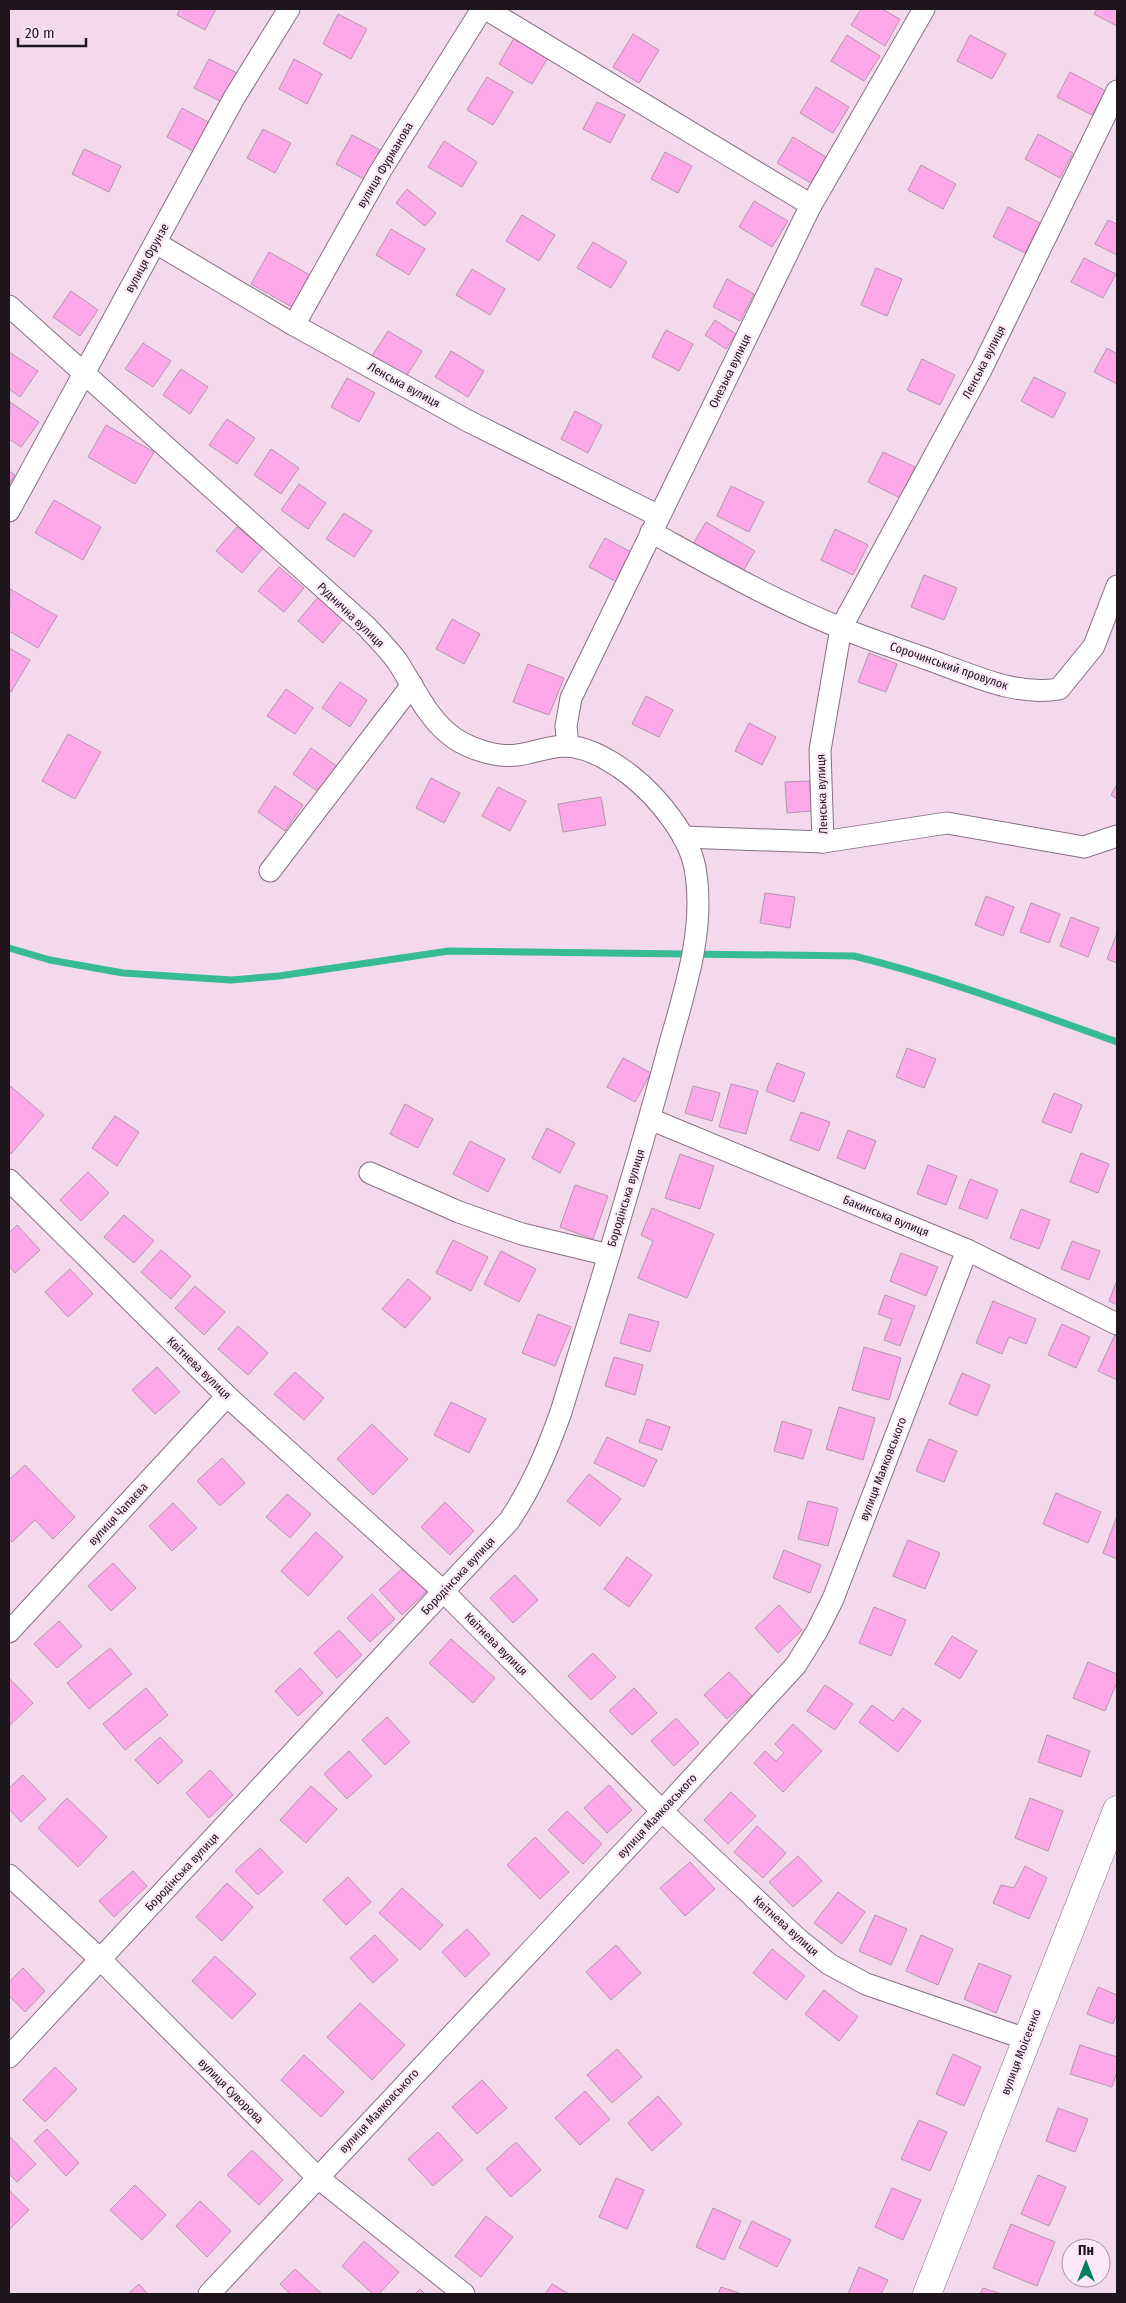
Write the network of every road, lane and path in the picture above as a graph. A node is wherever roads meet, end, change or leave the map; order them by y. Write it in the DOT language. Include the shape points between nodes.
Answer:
graph roads {
  1 [pos="289,9"];
  2 [pos="482,9"];
  3 [pos="486,9"];
  4 [pos="924,9"];
  5 [pos="1117,91"];
  6 [pos="811,205"];
  7 [pos="156,243"];
  8 [pos="9,306"];
  9 [pos="294,325"];
  10 [pos="84,374"];
  11 [pos="9,510"];
  12 [pos="655,524"];
  13 [pos="1117,586"];
  14 [pos="841,628"];
  15 [pos="412,685"];
  16 [pos="568,746"];
  17 [pos="1117,836"];
  18 [pos="683,838"];
  19 [pos="823,842"];
  20 [pos="270,871"];
  21 [pos="690,968"];
  22 [pos="650,1119"];
  23 [pos="370,1173"];
  24 [pos="9,1180"];
  25 [pos="967,1250"];
  26 [pos="609,1255"];
  27 [pos="1117,1324"];
  28 [pos="227,1396"];
  29 [pos="443,1592"];
  30 [pos="9,1632"];
  31 [pos="1117,1810"];
  32 [pos="662,1811"];
  33 [pos="9,1876"];
  34 [pos="100,1959"];
  35 [pos="1026,2039"];
  36 [pos="9,2057"];
  37 [pos="317,2177"];
  38 [pos="209,2294"];
  39 [pos="464,2294"];
  40 [pos="927,2294"];
  1 -- 7 [label="street, вулиця Фрунзе" via="234,98"];
  2 -- 9 [label="street, вулиця Фурманова" via="381,170"];
  3 -- 6 [label="street"];
  4 -- 6 [label="street, Онезька вулиця"];
  5 -- 14 [label="street, Ленська вулиця" via="982,368"];
  6 -- 12 [label="street, Онезька вулиця"];
  7 -- 9 [label="street, Ленська вулиця"];
  7 -- 10 [label="street, вулиця Фрунзе"];
  8 -- 10 [label="street, Руднична вулиця"];
  9 -- 12 [label="street, Ленська вулиця"];
  10 -- 11 [label="street, вулиця Фрунзе"];
  10 -- 15 [label="street, Руднична вулиця" via="367,627 395,658"];
  12 -- 14 [label="street, Ленська вулиця" via="753,587"];
  12 -- 16 [label="street, Онезька вулиця" via="571,698 566,726"];
  13 -- 14 [label="street, Сорочинський провулок" via="1094,646 1059,689 1043,692 996,684"];
  14 -- 19 [label="street, Ленська вулиця" via="820,750"];
  15 -- 16 [label="street, Руднична вулиця" via="436,721 455,738 487,752 515,756"];
  15 -- 20 [label="street"];
  16 -- 18 [label="street, Руднична вулиця" via="596,754 630,775 661,804"];
  17 -- 19 [label="street" via="1084,847 947,823"];
  18 -- 19 [label="street"];
  18 -- 21 [label="street, Руднична вулиця" via="696,871 697,926"];
  21 -- 22 [label="street, Бородінська вулиця"];
  22 -- 25 [label="street, Бакинська вулиця"];
  22 -- 26 [label="street, Бородінська вулиця"];
  23 -- 26 [label="street" via="459,1212 522,1234"];
  24 -- 28 [label="street, Квітнева вулиця"];
  25 -- 27 [label="street, Бакинська вулиця"];
  25 -- 32 [label="street, вулиця Маяковського" via="836,1590 817,1631 796,1665"];
  26 -- 29 [label="street, Бородінська вулиця" via="561,1412 526,1497 509,1521"];
  28 -- 29 [label="street, Квітнева вулиця"];
  28 -- 30 [label="street, вулиця Чапаєва"];
  29 -- 32 [label="street, Квітнева вулиця"];
  29 -- 34 [label="street, Бородінська вулиця"];
  31 -- 35 [label="street, вулиця Моісеєнко"];
  32 -- 35 [label="street, Квітнева вулиця" via="798,1939 830,1964 866,1984"];
  32 -- 37 [label="street, вулиця Маяковського"];
  33 -- 34 [label="street, вулиця Суворова"];
  34 -- 36 [label="street, Бородінська вулиця"];
  34 -- 37 [label="street, вулиця Суворова"];
  35 -- 40 [label="street, вулиця Моісеєнко"];
  37 -- 38 [label="street, вулиця Маяковського"];
  37 -- 39 [label="street, вулиця Суворова"];
}
